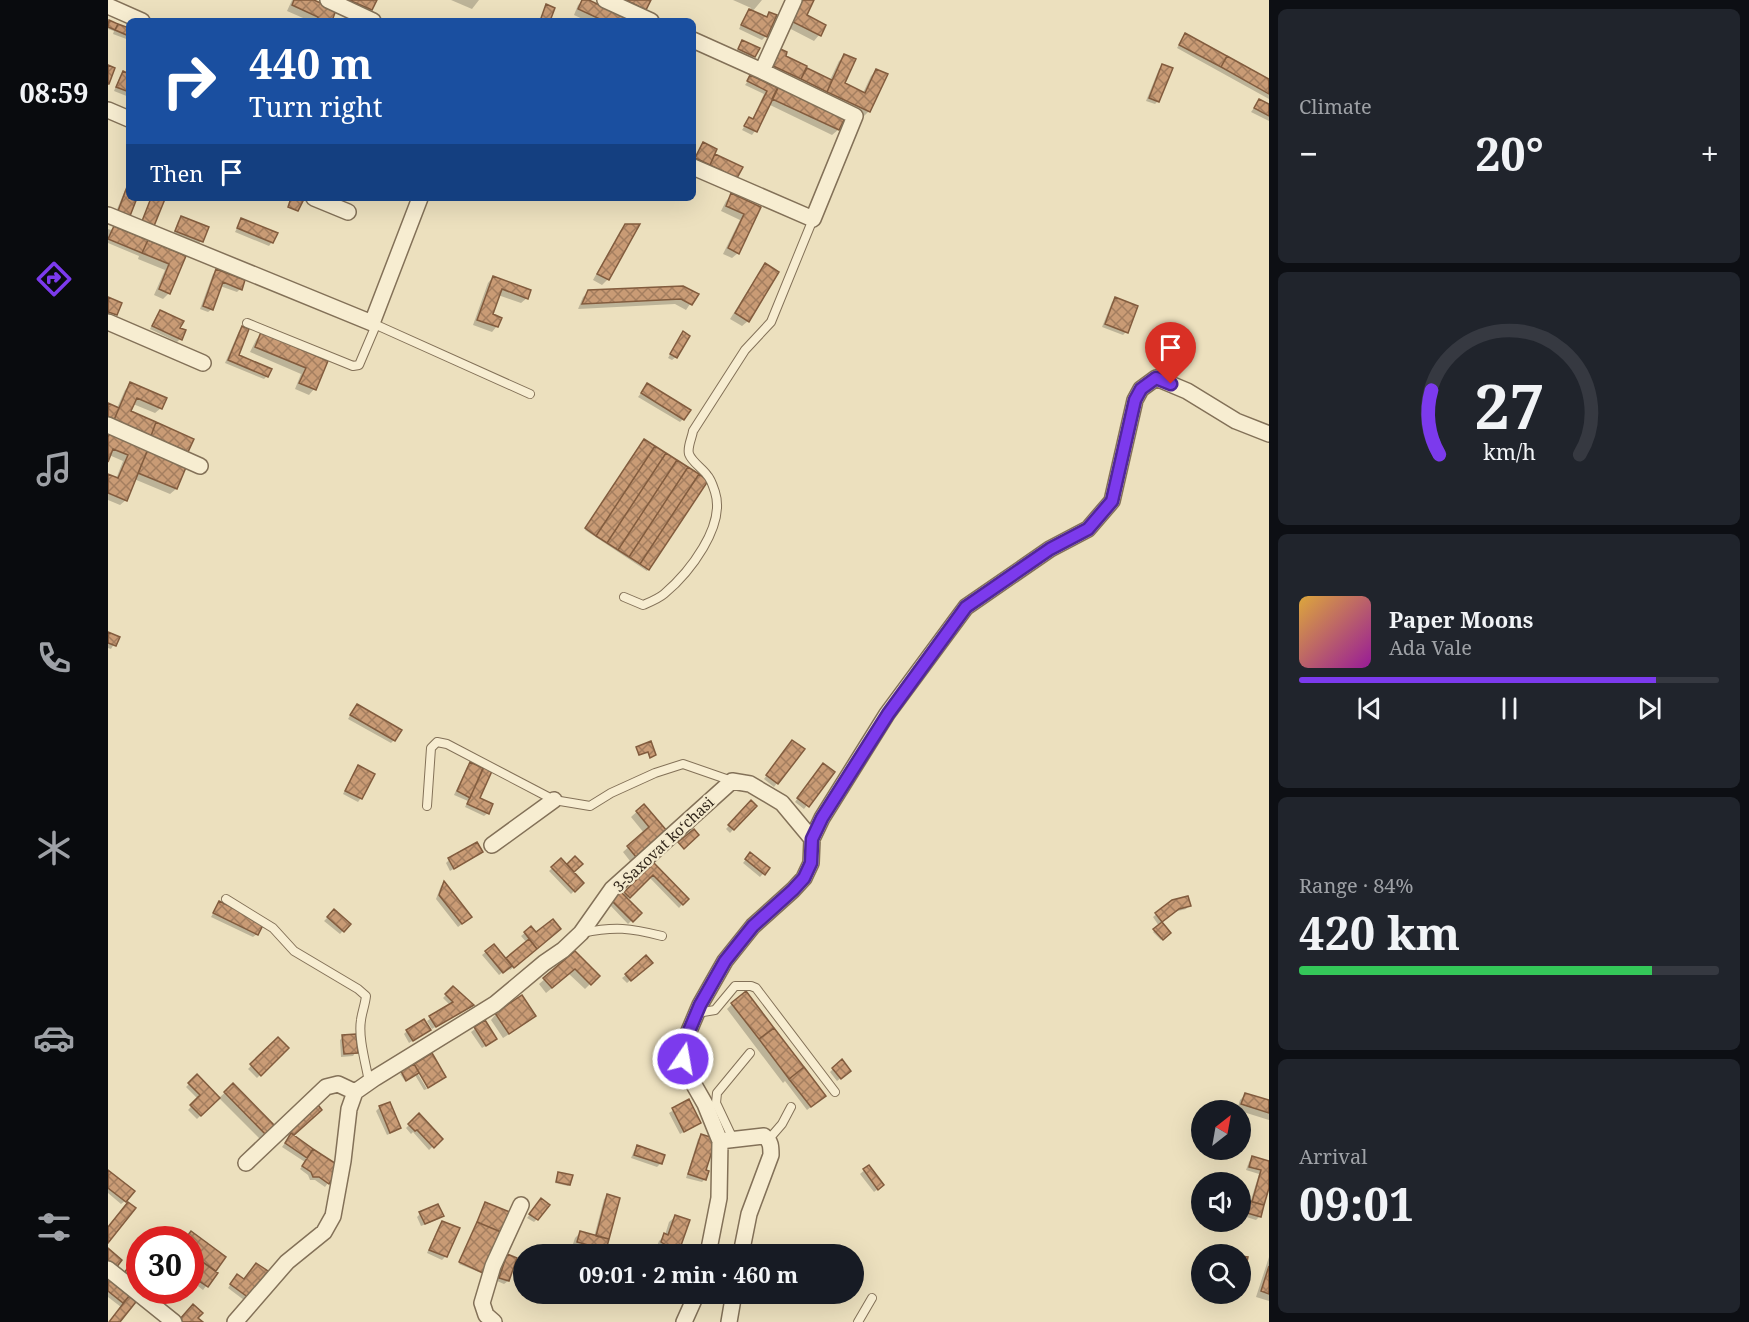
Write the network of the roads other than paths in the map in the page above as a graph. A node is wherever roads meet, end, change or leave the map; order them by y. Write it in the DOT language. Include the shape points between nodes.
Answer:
graph roads {
  1 [pos="328,0"];
  2 [pos="605,0"];
  3 [pos="794,0"];
  4 [pos="108,6"];
  5 [pos="135,18"];
  6 [pos="367,18"];
  7 [pos="644,18"];
  8 [pos="696,41"];
  9 [pos="762,71"];
  10 [pos="108,110"];
  11 [pos="126,118"];
  12 [pos="696,168"];
  13 [pos="321,201"];
  14 [pos="419,201"];
  15 [pos="348,212"];
  16 [pos="108,216"];
  17 [pos="813,219"];
  18 [pos="108,322"];
  19 [pos="247,323"];
  20 [pos="374,324"];
  21 [pos="203,363"];
  22 [pos="530,394"];
  23 [pos="108,426"];
  24 [pos="1269,434"];
  25 [pos="200,466"];
  26 [pos="624,597"];
  27 [pos="732,780"];
  28 [pos="554,800"];
  29 [pos="428,806"];
  30 [pos="812,839"];
  31 [pos="492,845"];
  32 [pos="226,899"];
  33 [pos="581,933"];
  34 [pos="663,936"];
  35 [pos="697,1013"];
  36 [pos="750,1053"];
  37 [pos="369,1082"];
  38 [pos="355,1092"];
  39 [pos="835,1092"];
  40 [pos="791,1107"];
  41 [pos="768,1139"];
  42 [pos="727,1140"];
  43 [pos="246,1163"];
  44 [pos="521,1205"];
  45 [pos="710,1244"];
  46 [pos="743,1244"];
  47 [pos="108,1269"];
  48 [pos="872,1298"];
  49 [pos="692,1304"];
  50 [pos="732,1304"];
  51 [pos="174,1322"];
  52 [pos="235,1322"];
  53 [pos="494,1322"];
  54 [pos="684,1322"];
  55 [pos="729,1322"];
  56 [pos="858,1322"];
  1 -- 6 [label="street"];
  2 -- 7 [label="street"];
  3 -- 9 [label="street"];
  4 -- 5 [label="street"];
  8 -- 9 [label="street"];
  9 -- 17 [label="street" via="855,116"];
  10 -- 11 [label="street"];
  12 -- 17 [label="street"];
  13 -- 15 [label="street"];
  14 -- 20 [label="street"];
  16 -- 20 [label="street"];
  17 -- 26 [label="lane" via="771,322 745,350 693,431 689,453 709,477 718,503 707,539 695,561 661,596 643,605"];
  18 -- 21 [label="street"];
  19 -- 20 [label="lane" via="353,366 359,365"];
  20 -- 22 [label="lane"];
  23 -- 25 [label="street"];
  24 -- 30 [label="street" via="1236,421 1187,391 1156,378 1141,389 1135,400 1112,501 1088,529 1050,549 966,607 888,714"];
  27 -- 28 [label="lane" via="683,764 655,772 590,806"];
  27 -- 30 [label="street" via="750,784 782,803"];
  27 -- 33 [label="street, 3-Saxovat koʻchasi" via="612,889"];
  28 -- 29 [label="lane" via="437,742 431,748"];
  28 -- 31 [label="street"];
  30 -- 35 [label="street" via="811,863 804,878 753,926 725,961"];
  32 -- 37 [label="lane" via="273,928 294,951 366,996 360,1028"];
  33 -- 34 [label="lane" via="630,928"];
  33 -- 37 [label="street, 3-Saxovat koʻchasi" via="495,1004"];
  35 -- 39 [label="lane" via="715,1010 735,987 756,988"];
  35 -- 42 [label="street" via="684,1043 683,1059"];
  36 -- 42 [label="lane" via="717,1093 716,1103"];
  37 -- 38 [label="street, 3-Saxovat koʻchasi"];
  38 -- 43 [label="street" via="338,1084 326,1087"];
  38 -- 52 [label="street" via="333,1216 324,1232 287,1262"];
  40 -- 41 [label="lane"];
  41 -- 42 [label="street" via="764,1136"];
  41 -- 46 [label="street" via="771,1155 748,1214"];
  42 -- 45 [label="street"];
  44 -- 53 [label="street" via="493,1266 482,1303 486,1315"];
  47 -- 51 [label="street"];
  48 -- 56 [label="lane"];
  49 -- 54 [label="street"];
  50 -- 55 [label="street"];
}
